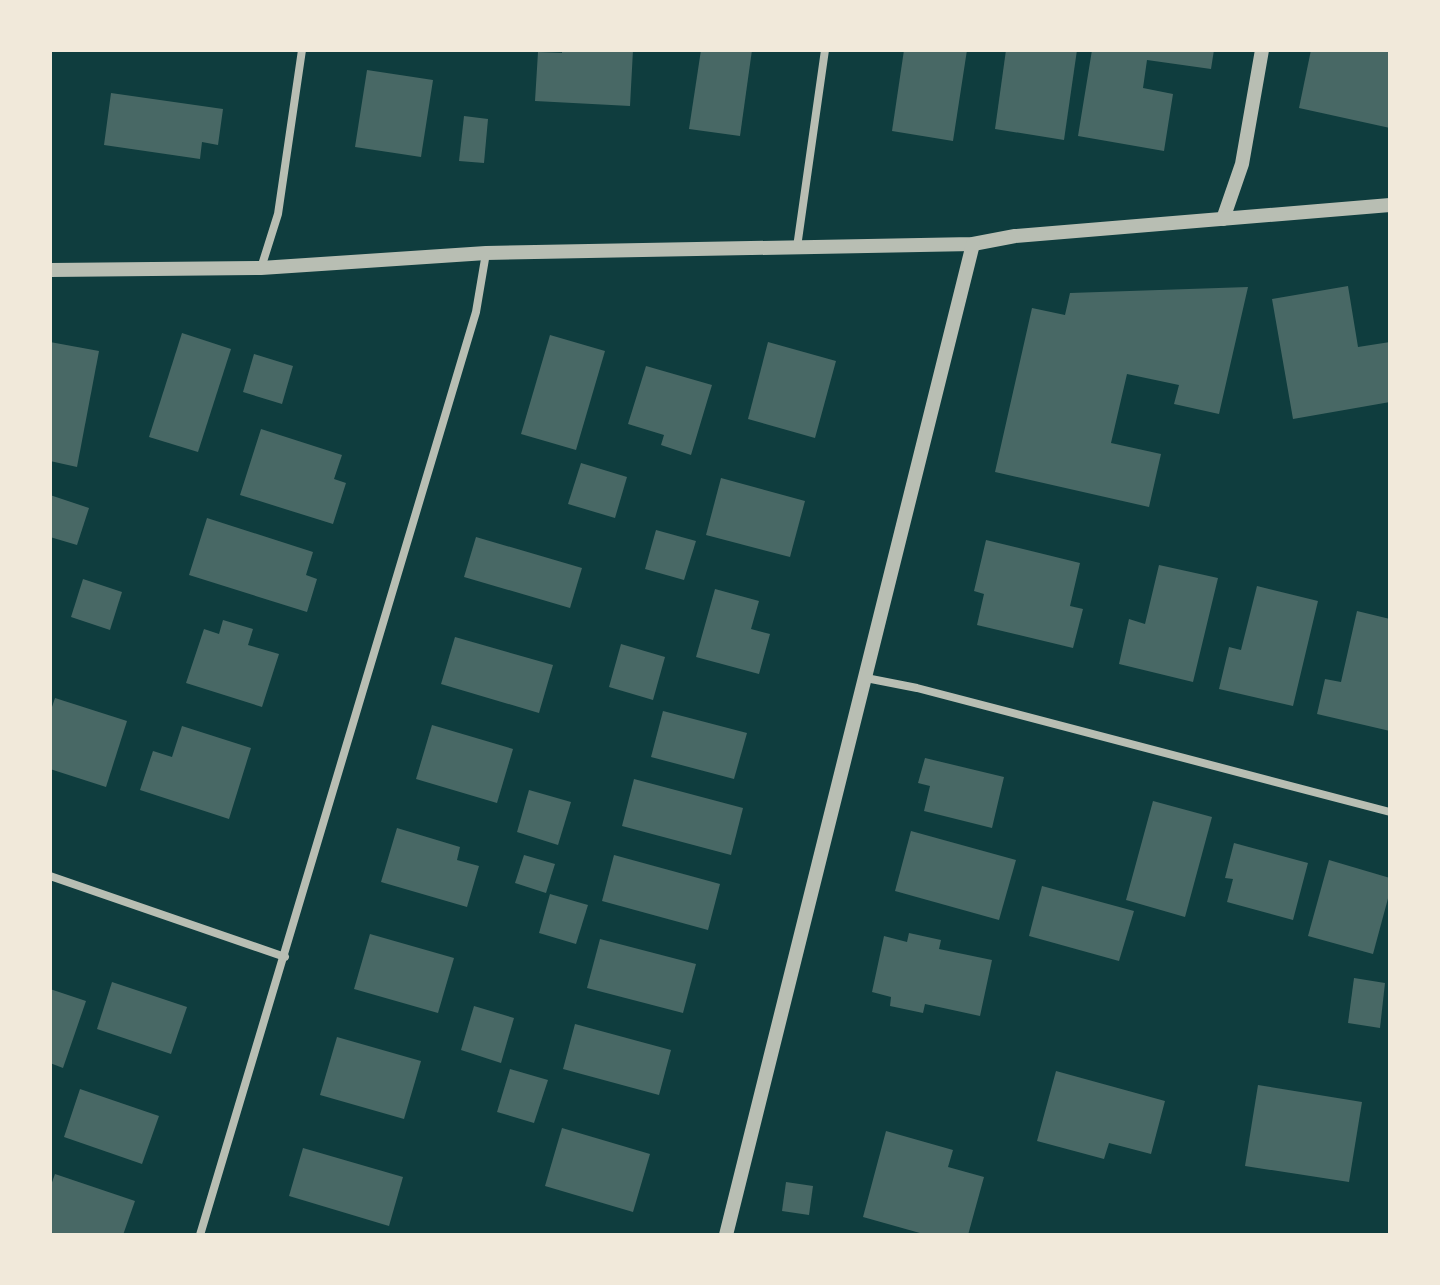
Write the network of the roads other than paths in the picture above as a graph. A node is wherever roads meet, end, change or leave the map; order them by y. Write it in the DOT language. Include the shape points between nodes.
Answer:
graph roads {
  1 [pos="302,50"];
  2 [pos="825,50"];
  3 [pos="1262,50"];
  4 [pos="1390,205"];
  5 [pos="1223,219"];
  6 [pos="973,244"];
  7 [pos="797,247"];
  8 [pos="486,253"];
  9 [pos="261,268"];
  10 [pos="50,270"];
  11 [pos="866,678"];
  12 [pos="1390,812"];
  13 [pos="50,876"];
  14 [pos="285,957"];
  15 [pos="200,1235"];
  16 [pos="726,1235"];
  1 -- 9 [label="street" via="278,214"];
  2 -- 7 [label="street"];
  3 -- 5 [label="street" via="1242,164"];
  4 -- 5 [label="street"];
  5 -- 6 [label="street"];
  6 -- 7 [label="street"];
  6 -- 11 [label="street"];
  7 -- 8 [label="street"];
  8 -- 9 [label="street"];
  8 -- 14 [label="street" via="476,312"];
  9 -- 10 [label="street"];
  11 -- 12 [label="street"];
  11 -- 16 [label="street"];
  13 -- 14 [label="street"];
  14 -- 15 [label="street"];
}
